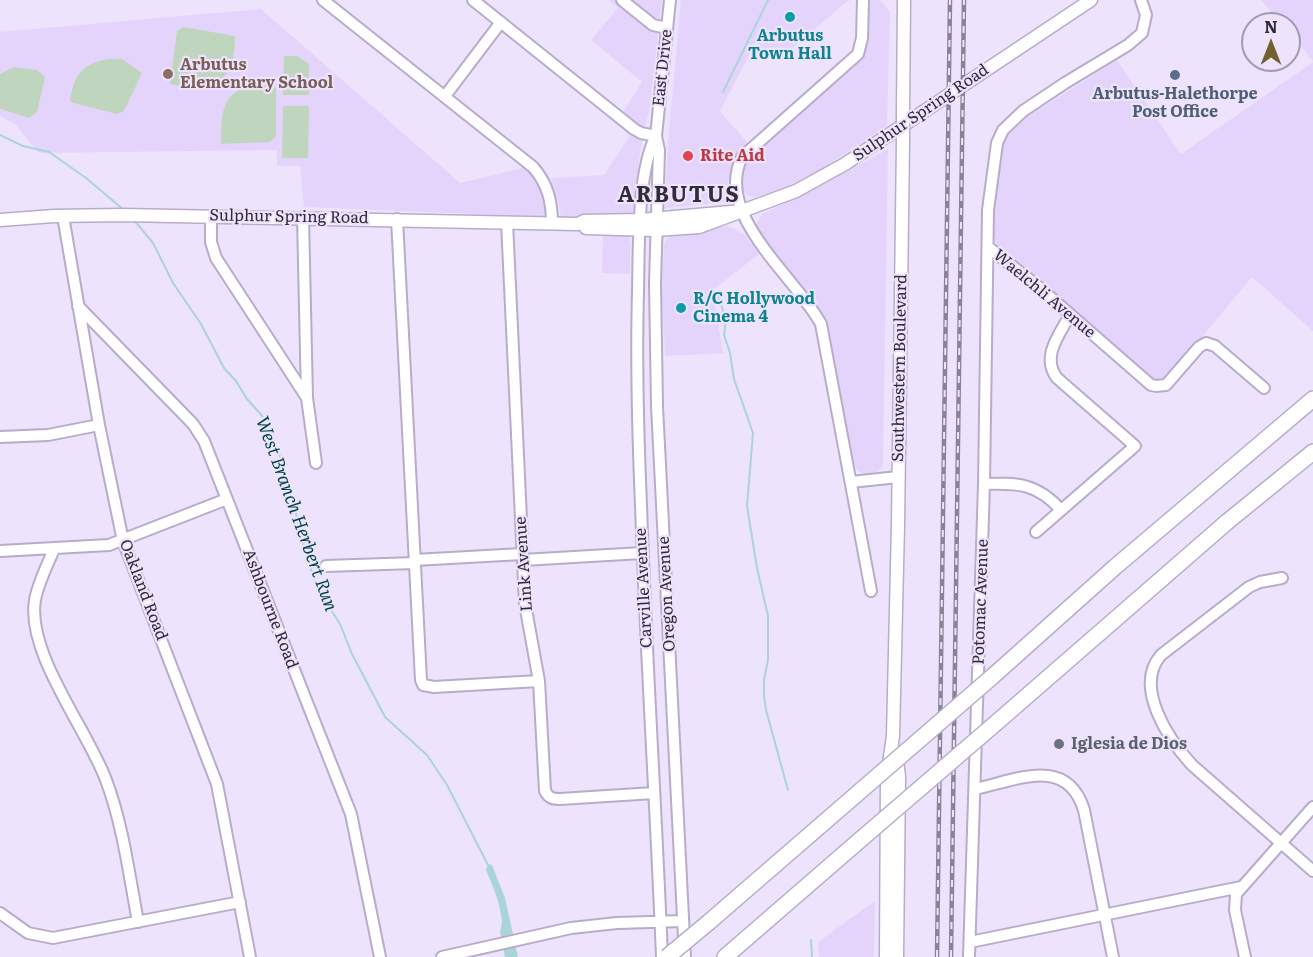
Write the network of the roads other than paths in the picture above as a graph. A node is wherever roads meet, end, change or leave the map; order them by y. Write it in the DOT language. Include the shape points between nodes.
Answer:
graph roads {
  1 [pos="323,0"];
  2 [pos="473,0"];
  3 [pos="622,0"];
  4 [pos="670,0"];
  5 [pos="863,0"];
  6 [pos="904,0"];
  7 [pos="1091,0"];
  8 [pos="1141,0"];
  9 [pos="501,22"];
  10 [pos="667,28"];
  11 [pos="445,96"];
  12 [pos="656,136"];
  13 [pos="742,211"];
  14 [pos="63,216"];
  15 [pos="211,216"];
  16 [pos="303,217"];
  17 [pos="397,219"];
  18 [pos="0,220"];
  19 [pos="507,222"];
  20 [pos="552,224"];
  21 [pos="656,224"];
  22 [pos="640,225"];
  23 [pos="988,247"];
  24 [pos="78,306"];
  25 [pos="1070,315"];
  26 [pos="1264,388"];
  27 [pos="307,398"];
  28 [pos="1313,399"];
  29 [pos="99,425"];
  30 [pos="0,437"];
  31 [pos="1313,452"];
  32 [pos="639,454"];
  33 [pos="660,454"];
  34 [pos="316,463"];
  35 [pos="898,477"];
  36 [pos="851,482"];
  37 [pos="984,484"];
  38 [pos="227,499"];
  39 [pos="1061,510"];
  40 [pos="1036,532"];
  41 [pos="123,541"];
  42 [pos="54,549"];
  43 [pos="0,551"];
  44 [pos="642,553"];
  45 [pos="522,557"];
  46 [pos="414,562"];
  47 [pos="326,566"];
  48 [pos="1282,578"];
  49 [pos="871,591"];
  50 [pos="539,681"];
  51 [pos="893,736"];
  52 [pos="975,789"];
  53 [pos="654,793"];
  54 [pos="1313,807"];
  55 [pos="1280,842"];
  56 [pos="1313,871"];
  57 [pos="1241,887"];
  58 [pos="240,902"];
  59 [pos="0,914"];
  60 [pos="1104,915"];
  61 [pos="661,921"];
  62 [pos="683,921"];
  63 [pos="138,922"];
  64 [pos="970,942"];
  65 [pos="250,957"];
  66 [pos="380,957"];
  67 [pos="442,957"];
  68 [pos="664,957"];
  69 [pos="685,957"];
  70 [pos="724,957"];
  71 [pos="886,957"];
  72 [pos="897,957"];
  73 [pos="969,957"];
  74 [pos="1113,957"];
  75 [pos="1245,957"];
  1 -- 11 [label="street"];
  2 -- 9 [label="street"];
  3 -- 10 [label="street" via="653,25"];
  4 -- 10 [label="street, East Drive"];
  5 -- 13 [label="street" via="858,54 742,157 735,186"];
  6 -- 35 [label="main road, Southwestern Boulevard, bridge"];
  7 -- 13 [label="main road, Sulphur Spring Road" via="818,180"];
  8 -- 23 [label="street, Waelchli Avenue" via="1146,15 1142,33 1023,111 1003,130 997,142 988,210"];
  9 -- 11 [label="street"];
  9 -- 12 [label="street" via="634,129"];
  10 -- 12 [label="street, East Drive"];
  11 -- 20 [label="street" via="540,175 550,197"];
  12 -- 21 [label="street, East Drive"];
  12 -- 22 [label="street, East Drive" via="650,147"];
  13 -- 21 [label="main road, Sulphur Spring Road"];
  13 -- 36 [label="street" via="757,238 821,324"];
  14 -- 15 [label="main road, Sulphur Spring Road"];
  14 -- 18 [label="main road, Sulphur Spring Road"];
  14 -- 24 [label="street, Oakland Road"];
  15 -- 16 [label="main road, Sulphur Spring Road"];
  15 -- 27 [label="street" via="211,242 216,258"];
  16 -- 17 [label="main road, Sulphur Spring Road"];
  16 -- 27 [label="street"];
  17 -- 19 [label="main road, Sulphur Spring Road"];
  17 -- 46 [label="street"];
  19 -- 20 [label="main road, Sulphur Spring Road"];
  19 -- 45 [label="street, Link Avenue"];
  20 -- 22 [label="main road, Sulphur Spring Road" via="578,224 584,228"];
  21 -- 22 [label="main road, Sulphur Spring Road"];
  21 -- 33 [label="street, Oregon Avenue"];
  22 -- 32 [label="street, Carville Avenue"];
  23 -- 25 [label="street, Waelchli Avenue"];
  23 -- 37 [label="street, Potomac Avenue"];
  24 -- 29 [label="street, Oakland Road"];
  24 -- 38 [label="street, Ashbourne Road" via="199,431"];
  25 -- 26 [label="street, Waelchli Avenue" via="1151,385 1166,385 1206,343 1215,346"];
  25 -- 39 [label="street" via="1052,350 1052,371 1135,446"];
  27 -- 34 [label="street"];
  28 -- 68 [label="highway, bridge"];
  29 -- 30 [label="street" via="48,435"];
  29 -- 41 [label="street, Oakland Road"];
  31 -- 70 [label="highway, bridge"];
  32 -- 33 [label="street"];
  32 -- 44 [label="street, Carville Avenue"];
  33 -- 62 [label="street, Oregon Avenue"];
  35 -- 36 [label="street"];
  35 -- 51 [label="main road, Southwestern Boulevard"];
  36 -- 49 [label="street"];
  37 -- 39 [label="street" via="1030,487 1052,499"];
  37 -- 52 [label="street, Potomac Avenue"];
  38 -- 41 [label="street"];
  38 -- 66 [label="street, Ashbourne Road" via="351,814"];
  39 -- 40 [label="street"];
  41 -- 42 [label="street"];
  41 -- 58 [label="street, Oakland Road" via="217,784"];
  42 -- 43 [label="street"];
  42 -- 63 [label="street" via="35,600 35,629 45,659 105,777 120,828"];
  44 -- 45 [label="street"];
  44 -- 53 [label="street, Carville Avenue"];
  45 -- 46 [label="street"];
  45 -- 50 [label="street, Link Avenue" via="525,604"];
  46 -- 47 [label="street"];
  46 -- 50 [label="street" via="419,673 423,685"];
  48 -- 55 [label="street" via="1260,582 1239,594 1161,655 1154,663 1150,681 1162,725 1176,748"];
  50 -- 53 [label="street, Link Avenue" via="544,785 548,796 560,800"];
  51 -- 71 [label="main road, Southwestern Boulevard" via="887,777"];
  51 -- 72 [label="main road, Southwestern Boulevard" via="899,777"];
  52 -- 60 [label="street" via="1044,775 1068,782 1084,810"];
  52 -- 64 [label="street, Potomac Avenue"];
  53 -- 61 [label="street, Carville Avenue"];
  54 -- 55 [label="street"];
  55 -- 56 [label="street"];
  55 -- 57 [label="street"];
  57 -- 60 [label="street"];
  57 -- 75 [label="street" via="1236,894 1235,910"];
  58 -- 63 [label="street"];
  58 -- 65 [label="street, Oakland Road"];
  59 -- 63 [label="street" via="28,933 52,938"];
  60 -- 64 [label="street"];
  60 -- 74 [label="street"];
  61 -- 62 [label="street"];
  61 -- 67 [label="street" via="588,926"];
  61 -- 68 [label="street, Carville Avenue"];
  62 -- 69 [label="street, Oregon Avenue"];
  64 -- 73 [label="street, Potomac Avenue"];
}
